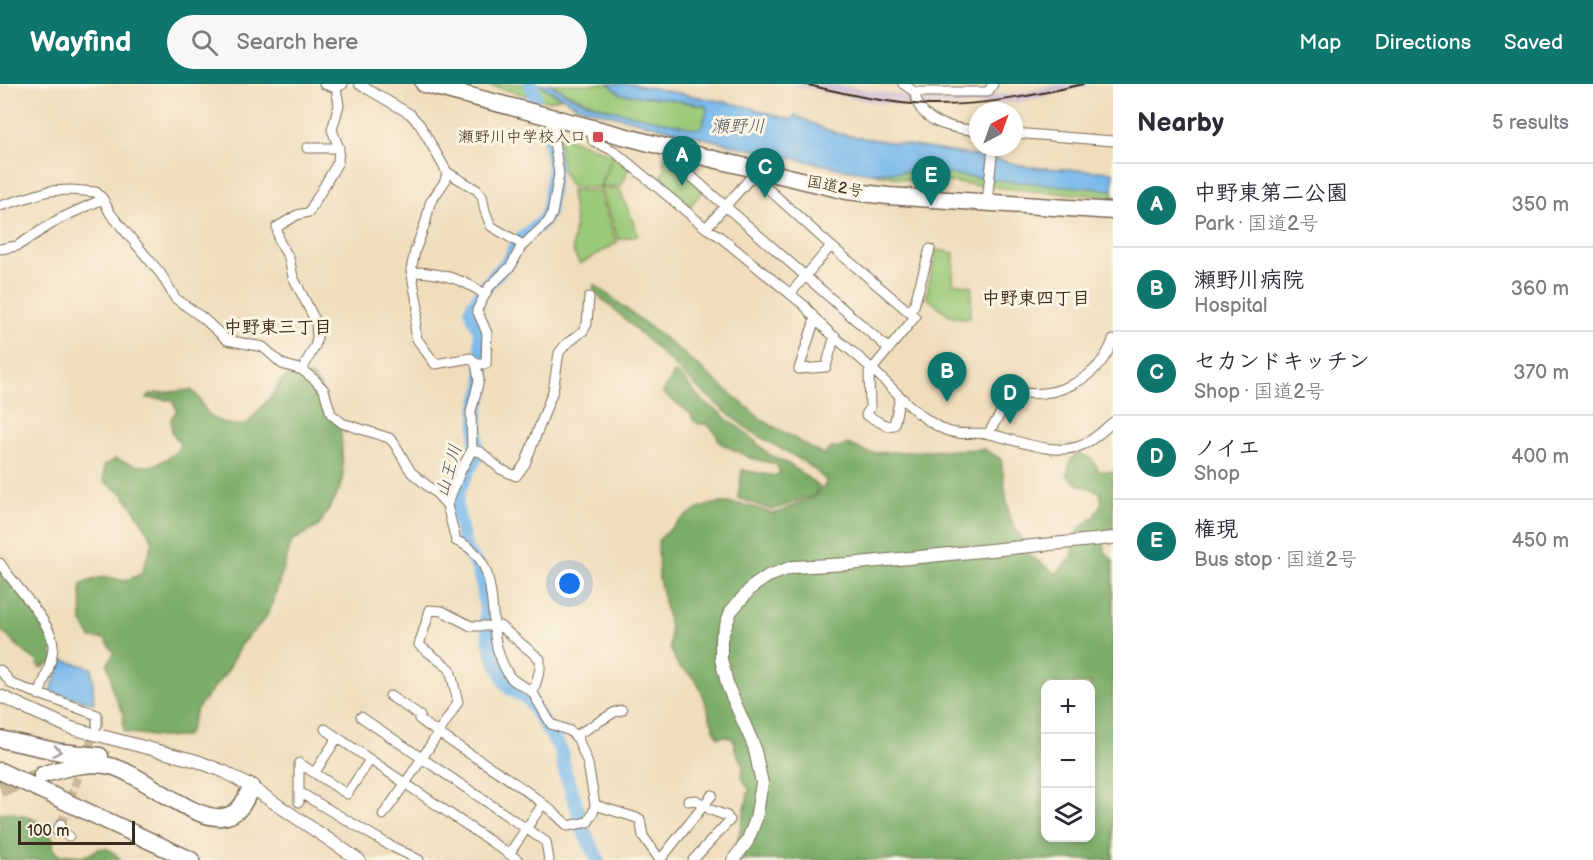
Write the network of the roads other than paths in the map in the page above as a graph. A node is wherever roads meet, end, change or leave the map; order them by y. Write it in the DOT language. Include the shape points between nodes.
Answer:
graph roads {
  1 [pos="324,84"];
  2 [pos="359,84"];
  3 [pos="424,84"];
  4 [pos="903,84"];
  5 [pos="993,84"];
  6 [pos="340,86"];
  7 [pos="915,92"];
  8 [pos="550,115"];
  9 [pos="591,127"];
  10 [pos="969,130"];
  11 [pos="1023,134"];
  12 [pos="1113,141"];
  13 [pos="307,148"];
  14 [pos="339,148"];
  15 [pos="688,153"];
  16 [pos="992,156"];
  17 [pos="447,172"];
  18 [pos="754,172"];
  19 [pos="988,196"];
  20 [pos="103,199"];
  21 [pos="0,206"];
  22 [pos="724,207"];
  23 [pos="1113,211"];
  24 [pos="706,228"];
  25 [pos="521,243"];
  26 [pos="831,246"];
  27 [pos="0,249"];
  28 [pos="930,249"];
  29 [pos="411,272"];
  30 [pos="806,276"];
  31 [pos="482,293"];
  32 [pos="790,294"];
  33 [pos="589,297"];
  34 [pos="909,312"];
  35 [pos="815,319"];
  36 [pos="836,337"];
  37 [pos="1113,340"];
  38 [pos="889,349"];
  39 [pos="479,364"];
  40 [pos="873,369"];
  41 [pos="302,370"];
  42 [pos="900,397"];
  43 [pos="1113,422"];
  44 [pos="988,434"];
  45 [pos="475,451"];
  46 [pos="447,505"];
  47 [pos="1113,538"];
  48 [pos="0,563"];
  49 [pos="492,626"];
  50 [pos="0,670"];
  51 [pos="533,693"];
  52 [pos="39,695"];
  53 [pos="0,696"];
  54 [pos="390,696"];
  55 [pos="622,710"];
  56 [pos="361,717"];
  57 [pos="97,725"];
  58 [pos="325,729"];
  59 [pos="437,733"];
  60 [pos="575,736"];
  61 [pos="337,738"];
  62 [pos="0,739"];
  63 [pos="421,757"];
  64 [pos="370,760"];
  65 [pos="0,771"];
  66 [pos="315,772"];
  67 [pos="42,775"];
  68 [pos="404,782"];
  69 [pos="260,792"];
  70 [pos="712,795"];
  71 [pos="688,801"];
  72 [pos="543,804"];
  73 [pos="596,805"];
  74 [pos="703,806"];
  75 [pos="200,814"];
  76 [pos="383,814"];
  77 [pos="61,824"];
  78 [pos="526,828"];
  79 [pos="69,836"];
  80 [pos="509,854"];
  81 [pos="190,860"];
  82 [pos="359,860"];
  83 [pos="419,860"];
  84 [pos="518,860"];
  85 [pos="549,860"];
  86 [pos="660,860"];
  87 [pos="693,860"];
  88 [pos="734,860"];
  1 -- 6 [label="street"];
  2 -- 17 [label="street" via="410,114"];
  3 -- 8 [label="highway, 国道2号"];
  4 -- 7 [label="street"];
  5 -- 7 [label="street" via="987,92"];
  6 -- 14 [label="street" via="332,130"];
  7 -- 10 [label="street" via="918,108 938,124"];
  8 -- 9 [label="highway, 国道2号"];
  8 -- 25 [label="street" via="559,174 552,214 542,229"];
  9 -- 15 [label="highway, 国道2号"];
  9 -- 24 [label="street" via="593,141 614,151"];
  11 -- 12 [label="street"];
  13 -- 14 [label="street"];
  14 -- 41 [label="street" via="336,168 309,212 277,227 293,276 316,322 315,346"];
  15 -- 18 [label="highway, 国道2号"];
  15 -- 22 [label="street" via="684,170"];
  16 -- 19 [label="street"];
  17 -- 25 [label="street" via="482,196 491,226"];
  17 -- 29 [label="street" via="430,203"];
  18 -- 19 [label="highway, 国道2号" via="888,196"];
  18 -- 22 [label="street"];
  18 -- 26 [label="street"];
  19 -- 23 [label="highway, 国道2号"];
  20 -- 21 [label="street" via="96,192 49,191"];
  20 -- 27 [label="street" via="59,219 16,246"];
  20 -- 41 [label="street" via="175,298 227,340 263,347 282,364"];
  22 -- 24 [label="street"];
  22 -- 30 [label="street"];
  24 -- 32 [label="street"];
  25 -- 31 [label="street" via="511,266"];
  26 -- 30 [label="street"];
  26 -- 34 [label="street"];
  28 -- 34 [label="street" via="915,306"];
  29 -- 31 [label="street" via="451,276"];
  29 -- 39 [label="street" via="418,308 416,333 426,354 435,364 471,358"];
  30 -- 32 [label="street"];
  30 -- 38 [label="street"];
  31 -- 39 [label="street" via="477,310 487,333"];
  32 -- 35 [label="street"];
  33 -- 45 [label="street" via="584,331 559,353 552,391 525,464 516,476"];
  34 -- 38 [label="street" via="915,317"];
  35 -- 36 [label="street"];
  35 -- 36 [label="street" via="800,369 826,367"];
  36 -- 40 [label="street"];
  37 -- 44 [label="street" via="1103,362 1070,387 1014,391"];
  38 -- 40 [label="street"];
  39 -- 45 [label="street" via="471,412"];
  40 -- 42 [label="street"];
  40 -- 42 [label="street" via="869,373 870,408 866,415 887,426 894,425"];
  41 -- 46 [label="street" via="324,390 331,414 342,423 389,438 411,472"];
  42 -- 44 [label="street" via="946,430"];
  43 -- 44 [label="street" via="1082,446 1073,448 1042,448"];
  45 -- 46 [label="street" via="461,470"];
  46 -- 49 [label="street" via="461,543 483,563 492,595"];
  47 -- 88 [label="street" via="793,567 752,587 731,610 721,639 720,659 754,746 762,783 756,819"];
  48 -- 52 [label="street" via="42,619 53,644"];
  49 -- 51 [label="street" via="507,672"];
  49 -- 51 [label="street" via="500,626 542,662"];
  49 -- 59 [label="street" via="465,624 446,613 430,610 419,645 450,669 458,698"];
  50 -- 52 [label="street" via="12,684"];
  51 -- 60 [label="street" via="551,724"];
  52 -- 57 [label="street" via="97,715"];
  53 -- 69 [label="street" via="71,728 197,761"];
  54 -- 59 [label="street"];
  55 -- 60 [label="street"];
  56 -- 63 [label="street"];
  58 -- 61 [label="street"];
  59 -- 63 [label="street"];
  59 -- 72 [label="street"];
  60 -- 73 [label="street" via="588,764"];
  61 -- 64 [label="street"];
  61 -- 66 [label="street"];
  62 -- 75 [label="highway, one-way" via="60,752 118,758 143,770"];
  63 -- 68 [label="street"];
  63 -- 78 [label="street"];
  64 -- 66 [label="street" via="347,794"];
  64 -- 68 [label="street"];
  65 -- 81 [label="highway"];
  66 -- 83 [label="street" via="299,763 299,797"];
  67 -- 75 [label="highway" via="79,765 110,766"];
  68 -- 76 [label="street"];
  68 -- 80 [label="street"];
  69 -- 75 [label="highway" via="222,818"];
  69 -- 82 [label="street"];
  70 -- 74 [label="street"];
  71 -- 74 [label="street" via="696,800"];
  72 -- 73 [label="street" via="568,826 588,822"];
  72 -- 78 [label="street"];
  73 -- 86 [label="street" via="640,819 643,836"];
  74 -- 86 [label="street"];
  74 -- 87 [label="street" via="729,818"];
  77 -- 79 [label="street" via="57,831"];
  78 -- 80 [label="street"];
  78 -- 85 [label="street" via="546,842"];
  80 -- 84 [label="street"];
}
